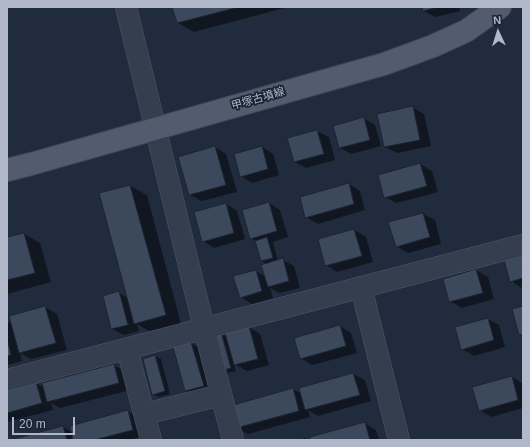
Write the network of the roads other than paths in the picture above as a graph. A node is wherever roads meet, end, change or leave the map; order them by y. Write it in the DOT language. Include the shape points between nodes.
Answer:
graph roads {
  1 [pos="126,7"];
  2 [pos="500,7"];
  3 [pos="156,128"];
  4 [pos="7,170"];
  5 [pos="523,245"];
  6 [pos="361,287"];
  7 [pos="204,328"];
  8 [pos="127,349"];
  9 [pos="7,380"];
  10 [pos="221,395"];
  11 [pos="145,414"];
  12 [pos="151,440"];
  13 [pos="233,440"];
  14 [pos="399,440"];
  1 -- 3 [label="street"];
  2 -- 3 [label="main road, 甲塚古墳線" via="466,31 384,64"];
  3 -- 4 [label="main road, 甲塚古墳線"];
  3 -- 7 [label="street"];
  5 -- 6 [label="street"];
  6 -- 7 [label="street"];
  6 -- 14 [label="street"];
  7 -- 8 [label="street"];
  7 -- 10 [label="street"];
  8 -- 9 [label="street"];
  8 -- 11 [label="street"];
  10 -- 11 [label="street"];
  10 -- 13 [label="street"];
  11 -- 12 [label="street"];
}
